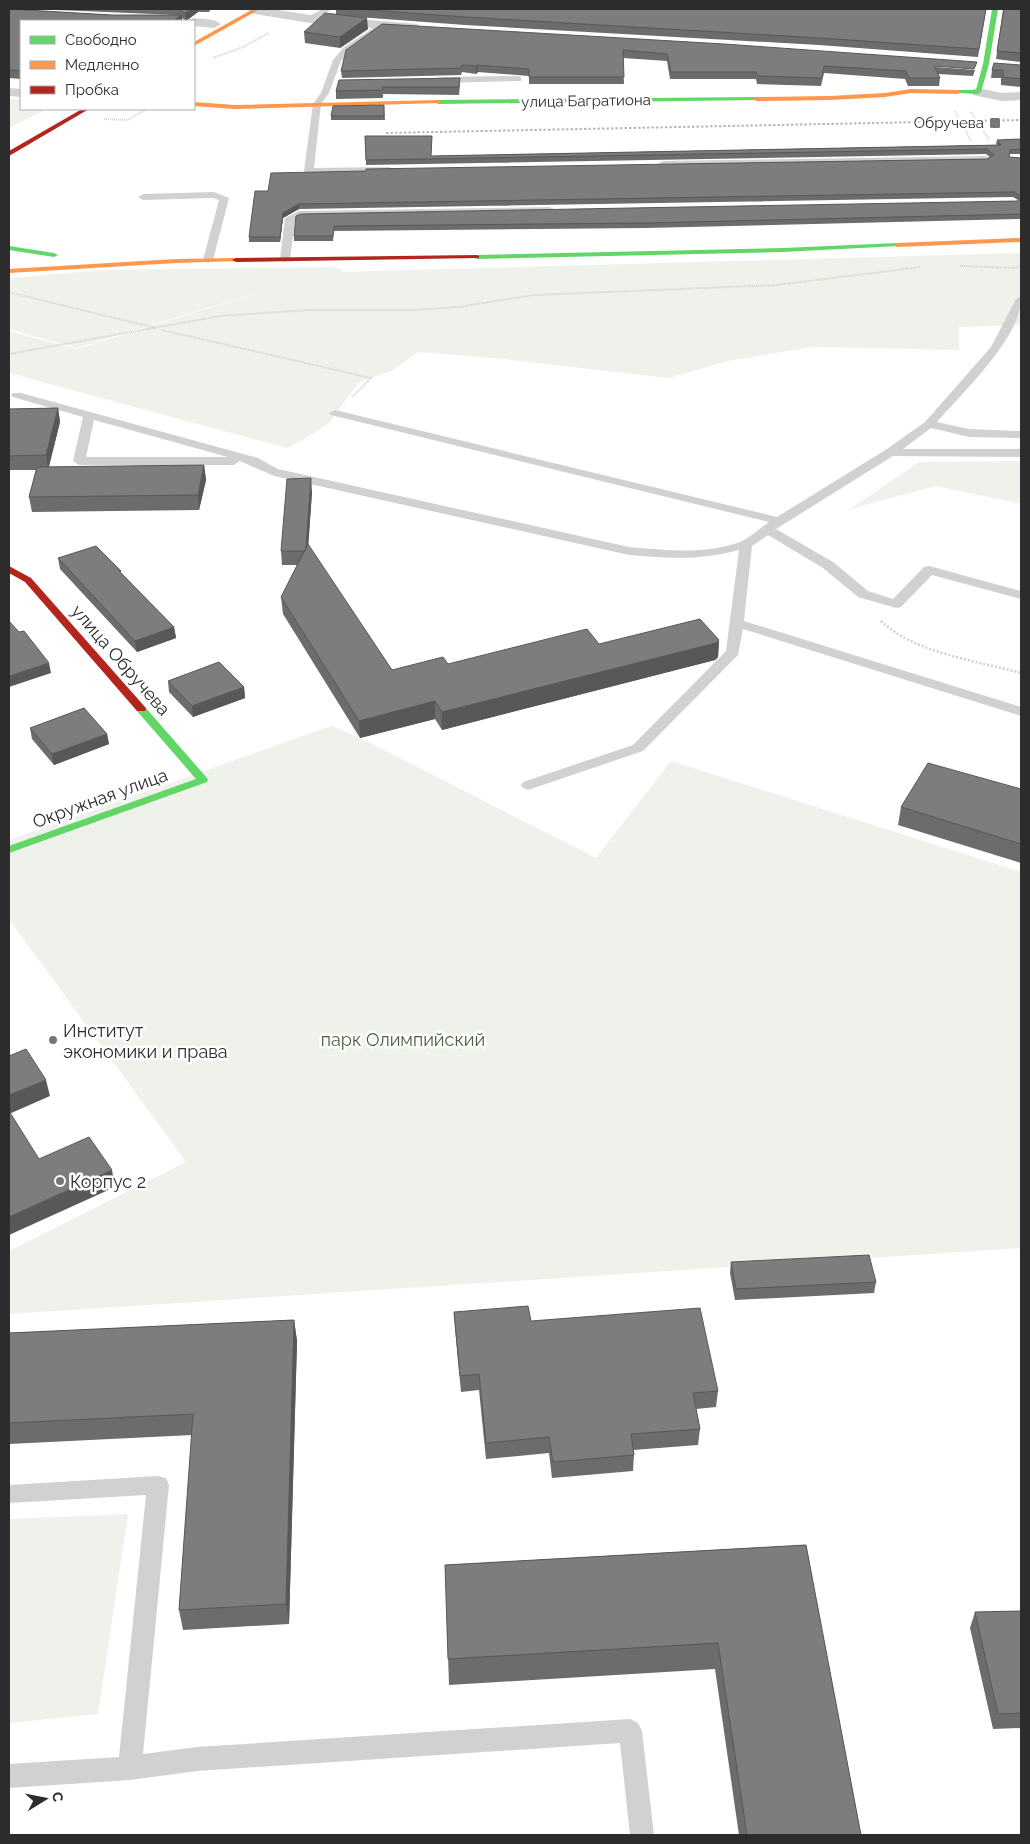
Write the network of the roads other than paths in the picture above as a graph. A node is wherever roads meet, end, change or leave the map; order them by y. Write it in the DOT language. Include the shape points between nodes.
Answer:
graph roads {
  1 [pos="251,9"];
  2 [pos="328,9"];
  3 [pos="995,9"];
  4 [pos="304,18"];
  5 [pos="195,22"];
  6 [pos="214,24"];
  7 [pos="382,26"];
  8 [pos="430,29"];
  9 [pos="195,34"];
  10 [pos="195,43"];
  11 [pos="981,64"];
  12 [pos="1004,65"];
  13 [pos="518,79"];
  14 [pos="426,80"];
  15 [pos="978,92"];
  16 [pos="1021,96"];
  17 [pos="195,104"];
  18 [pos="317,104"];
  19 [pos="63,110"];
  20 [pos="84,110"];
  21 [pos="31,128"];
  22 [pos="9,154"];
  23 [pos="986,159"];
  24 [pos="656,164"];
  25 [pos="394,170"];
  26 [pos="143,197"];
  27 [pos="564,210"];
  28 [pos="1021,240"];
  29 [pos="9,248"];
  30 [pos="285,259"];
  31 [pos="208,260"];
  32 [pos="176,261"];
  33 [pos="9,271"];
  34 [pos="1021,298"];
  35 [pos="1012,317"];
  36 [pos="1021,331"];
  37 [pos="17,395"];
  38 [pos="335,414"];
  39 [pos="89,415"];
  40 [pos="929,424"];
  41 [pos="1021,435"];
  42 [pos="891,452"];
  43 [pos="1021,453"];
  44 [pos="254,461"];
  45 [pos="773,525"];
  46 [pos="746,544"];
  47 [pos="9,569"];
  48 [pos="1021,595"];
  49 [pos="737,623"];
  50 [pos="1021,712"];
  51 [pos="203,780"];
  52 [pos="528,785"];
  53 [pos="9,850"];
  54 [pos="9,1494"];
  55 [pos="130,1768"];
  56 [pos="9,1776"];
  57 [pos="642,1835"];
  1 -- 4 [label="street"];
  1 -- 6 [label="street"];
  1 -- 10 [label="street"];
  2 -- 4 [label="lane"];
  3 -- 11 [label="street"];
  4 -- 7 [label="street"];
  5 -- 6 [label="street"];
  6 -- 9 [label="street"];
  7 -- 8 [label="street"];
  7 -- 18 [label="lane" via="347,49 337,60 332,83"];
  11 -- 12 [label="street"];
  11 -- 15 [label="street"];
  13 -- 14 [label="lane"];
  15 -- 16 [label="street, улица Багратиона"];
  15 -- 18 [label="street, улица Багратиона" via="911,90 830,98"];
  17 -- 18 [label="street, улица Багратиона" via="235,107"];
  18 -- 25 [label="lane" via="309,172"];
  19 -- 21 [label="street"];
  20 -- 22 [label="street"];
  23 -- 24 [label="lane"];
  26 -- 31 [label="lane" via="214,195 224,198"];
  27 -- 30 [label="lane" via="299,214 290,218"];
  28 -- 30 [label="street" via="783,250"];
  29 -- 32 [label="street" via="65,256"];
  30 -- 31 [label="street"];
  31 -- 32 [label="street"];
  32 -- 33 [label="street"];
  34 -- 35 [label="lane"];
  35 -- 36 [label="lane"];
  35 -- 40 [label="lane" via="996,348"];
  37 -- 39 [label="lane"];
  38 -- 45 [label="lane"];
  39 -- 44 [label="lane"];
  39 -- 44 [label="lane" via="79,461"];
  40 -- 41 [label="lane" via="969,433"];
  40 -- 42 [label="lane"];
  42 -- 43 [label="lane"];
  42 -- 45 [label="lane"];
  44 -- 46 [label="lane" via="274,472 629,551 712,553"];
  45 -- 46 [label="lane"];
  45 -- 48 [label="lane" via="863,594 896,604 929,570"];
  46 -- 49 [label="lane"];
  47 -- 51 [label="street, улица Обручева" via="28,580"];
  49 -- 50 [label="lane"];
  49 -- 52 [label="lane" via="733,652 638,748"];
  51 -- 53 [label="street, Окружная улица"];
  54 -- 55 [label="lane" via="158,1485"];
  55 -- 56 [label="lane"];
  55 -- 57 [label="lane" via="197,1758 630,1731"];
}
